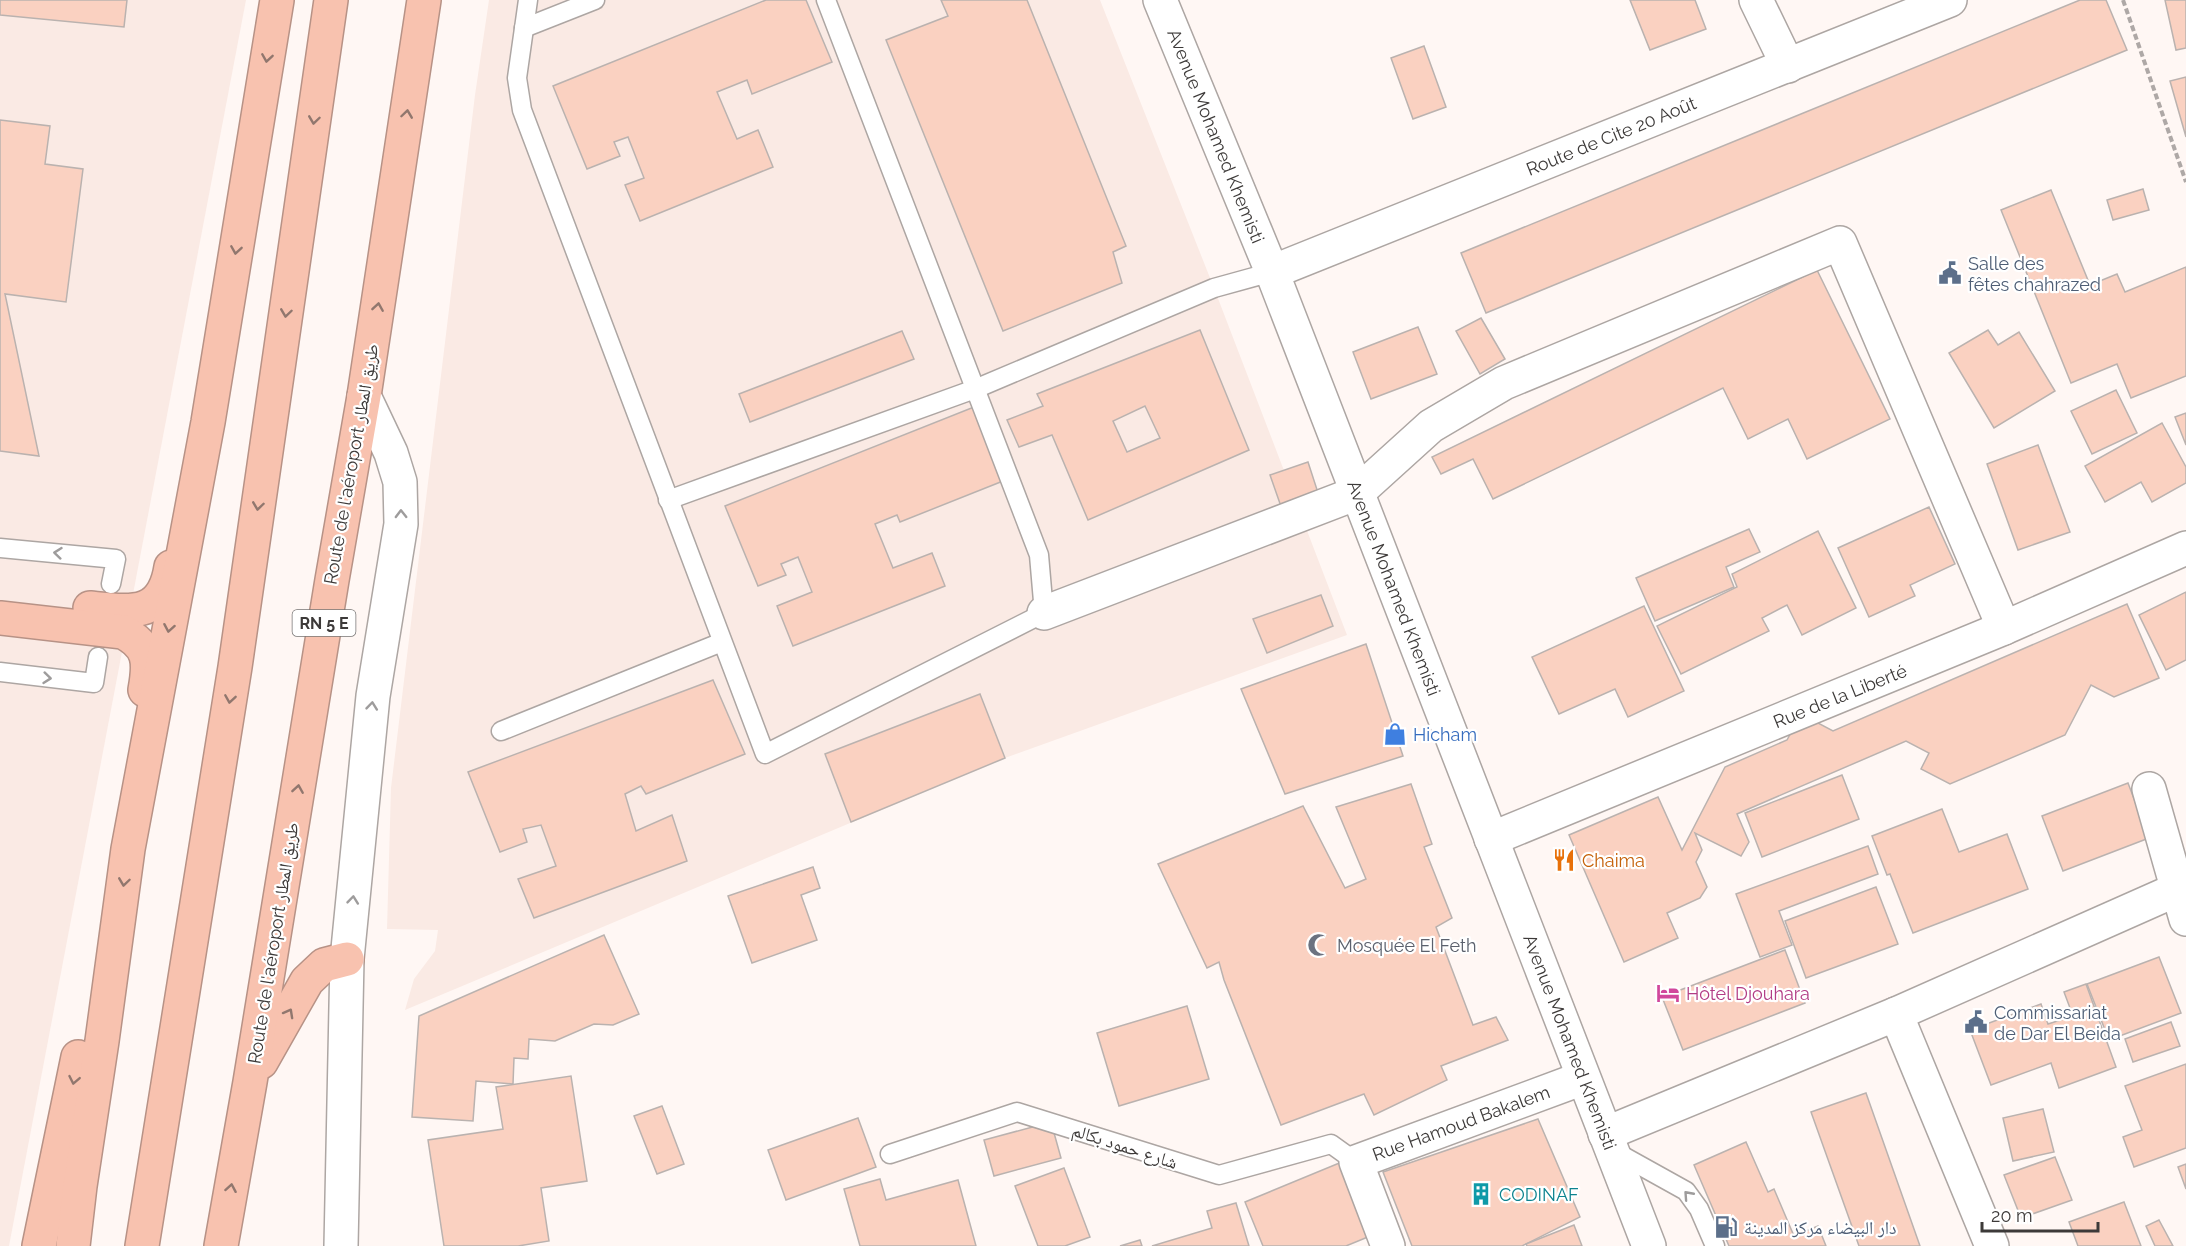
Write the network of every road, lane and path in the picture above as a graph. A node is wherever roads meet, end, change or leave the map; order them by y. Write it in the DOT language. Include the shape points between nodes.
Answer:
graph roads {
  1 [pos="277,0"];
  2 [pos="331,0"];
  3 [pos="423,0"];
  4 [pos="528,0"];
  5 [pos="595,0"];
  6 [pos="826,0"];
  7 [pos="1160,0"];
  8 [pos="1756,0"];
  9 [pos="1950,0"];
  10 [pos="2123,0"];
  11 [pos="524,28"];
  12 [pos="1788,66"];
  13 [pos="2186,182"];
  14 [pos="1272,272"];
  15 [pos="975,388"];
  16 [pos="364,396"];
  17 [pos="208,422"];
  18 [pos="1357,493"];
  19 [pos="668,500"];
  20 [pos="0,548"];
  21 [pos="2186,548"];
  22 [pos="111,584"];
  23 [pos="0,598"];
  24 [pos="1044,614"];
  25 [pos="0,618"];
  26 [pos="2004,628"];
  27 [pos="722,642"];
  28 [pos="98,657"];
  29 [pos="0,672"];
  30 [pos="501,731"];
  31 [pos="2149,789"];
  32 [pos="1491,839"];
  33 [pos="128,849"];
  34 [pos="2182,904"];
  35 [pos="347,959"];
  36 [pos="112,966"];
  37 [pos="1896,1014"];
  38 [pos="1583,1078"];
  39 [pos="250,1082"];
  40 [pos="1608,1142"];
  41 [pos="890,1154"];
  42 [pos="1356,1162"];
  43 [pos="39,1246"];
  44 [pos="73,1246"];
  45 [pos="142,1246"];
  46 [pos="220,1246"];
  47 [pos="341,1246"];
  48 [pos="1388,1246"];
  49 [pos="1648,1246"];
  50 [pos="1715,1246"];
  51 [pos="1992,1246"];
  1 -- 17 [label="highway, one-way"];
  2 -- 45 [label="highway, one-way" via="236,667"];
  16 -- 3 [label="highway, Route de l'aéroport طريق المطار / RN 5 E, one-way"];
  4 -- 11 [label="lane"];
  5 -- 11 [label="lane"];
  6 -- 15 [label="lane"];
  7 -- 14 [label="street, Avenue Mohamed Khemisti"];
  8 -- 12 [label="street"];
  9 -- 12 [label="street, Route de Cite 20 Août"];
  10 -- 13 [label="path"];
  11 -- 19 [label="lane" via="517,78 522,110"];
  12 -- 14 [label="street, Route de Cite 20 Août"];
  14 -- 15 [label="lane" via="1214,288"];
  14 -- 18 [label="street, Avenue Mohamed Khemisti"];
  15 -- 19 [label="lane"];
  15 -- 24 [label="lane" via="1039,555"];
  35 -- 16 [label="street, one-way" via="373,696 401,524 400,482"];
  39 -- 16 [label="highway, Route de l'aéroport طريق المطار / RN 5 E, one-way"];
  17 -- 23 [label="highway" via="185,466 168,583 152,603 126,612"];
  17 -- 33 [label="highway, one-way"];
  18 -- 24 [label="street"];
  18 -- 26 [label="street" via="1431,426 1504,383 1840,243"];
  18 -- 32 [label="street, Avenue Mohamed Khemisti"];
  19 -- 27 [label="lane"];
  22 -- 20 [label="lane, one-way" via="116,559"];
  21 -- 26 [label="street, Rue de la Liberté"];
  24 -- 27 [label="lane" via="765,754"];
  25 -- 33 [label="highway" via="123,632 136,638 144,649 148,676 123,816"];
  26 -- 32 [label="street, Rue de la Liberté"];
  27 -- 30 [label="lane"];
  29 -- 28 [label="lane, one-way" via="94,683"];
  31 -- 34 [label="street"];
  32 -- 38 [label="street, Avenue Mohamed Khemisti"];
  33 -- 36 [label="highway, one-way"];
  34 -- 37 [label="street"];
  39 -- 35 [label="highway, one-way" via="307,981 324,965"];
  35 -- 47 [label="street"];
  36 -- 43 [label="highway, one-way" via="87,1017"];
  36 -- 44 [label="highway"];
  37 -- 40 [label="street"];
  37 -- 51 [label="street"];
  38 -- 40 [label="street, Avenue Mohamed Khemisti"];
  38 -- 42 [label="street, Rue Hamoud Bakalem"];
  46 -- 39 [label="highway, Route de l'aéroport طريق المطار / RN 5 E, one-way"];
  40 -- 49 [label="street, Avenue Mohamed Khemisti"];
  50 -- 40 [label="lane, one-way" via="1699,1209 1686,1191"];
  41 -- 42 [label="lane, شارع حمود بكالم" via="1017,1112 1219,1175 1331,1144"];
  42 -- 48 [label="street, Rue Hamoud Bakalem"];
}
